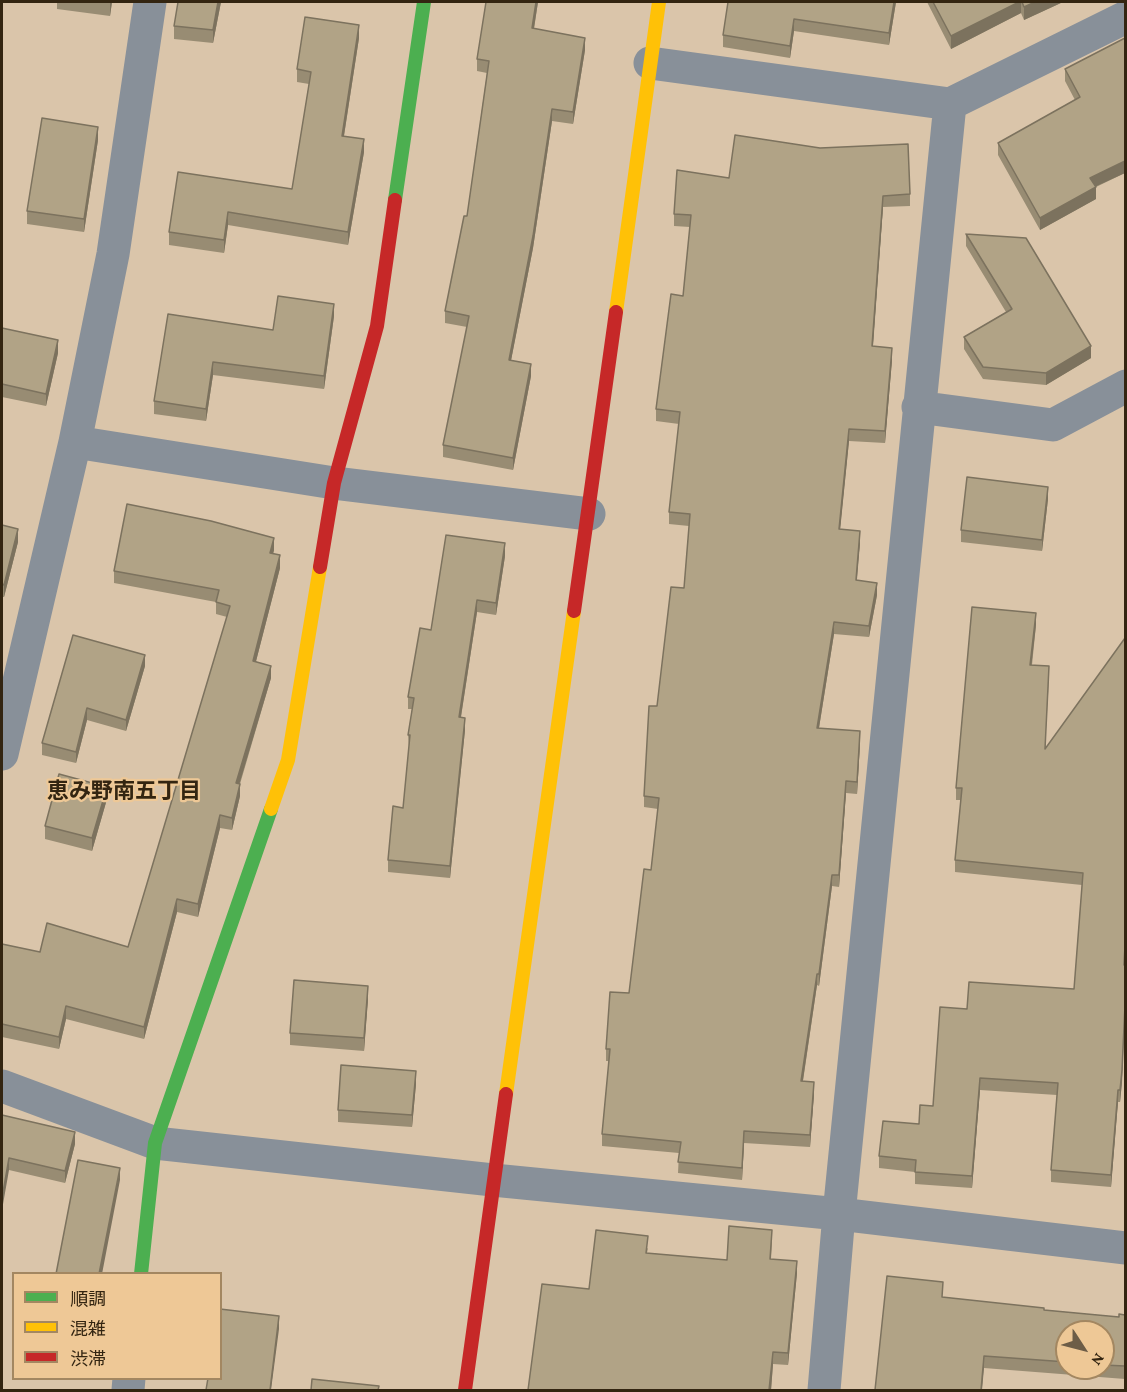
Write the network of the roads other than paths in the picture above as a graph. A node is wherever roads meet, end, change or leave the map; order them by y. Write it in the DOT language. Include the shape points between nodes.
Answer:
graph roads {
  1 [pos="150,2"];
  2 [pos="424,2"];
  3 [pos="659,2"];
  4 [pos="1125,17"];
  5 [pos="650,63"];
  6 [pos="950,104"];
  7 [pos="1125,387"];
  8 [pos="918,407"];
  9 [pos="75,442"];
  10 [pos="334,483"];
  11 [pos="589,514"];
  12 [pos="2,754"];
  13 [pos="2,1086"];
  14 [pos="155,1143"];
  15 [pos="493,1180"];
  16 [pos="839,1214"];
  17 [pos="1125,1248"];
  18 [pos="141,1272"];
  19 [pos="465,1390"];
  20 [pos="824,1390"];
  1 -- 9 [label="street" via="112,254"];
  2 -- 10 [label="street" via="377,326"];
  3 -- 5 [label="street"];
  4 -- 6 [label="street"];
  5 -- 6 [label="street"];
  5 -- 11 [label="street"];
  6 -- 8 [label="street"];
  7 -- 8 [label="street" via="1053,426"];
  8 -- 16 [label="street"];
  9 -- 10 [label="street"];
  9 -- 12 [label="street"];
  10 -- 11 [label="street"];
  10 -- 14 [label="street" via="288,760"];
  11 -- 15 [label="street"];
  13 -- 14 [label="street"];
  14 -- 15 [label="street"];
  14 -- 18 [label="street"];
  15 -- 16 [label="street"];
  15 -- 19 [label="street"];
  16 -- 17 [label="street"];
  16 -- 20 [label="street"];
}
